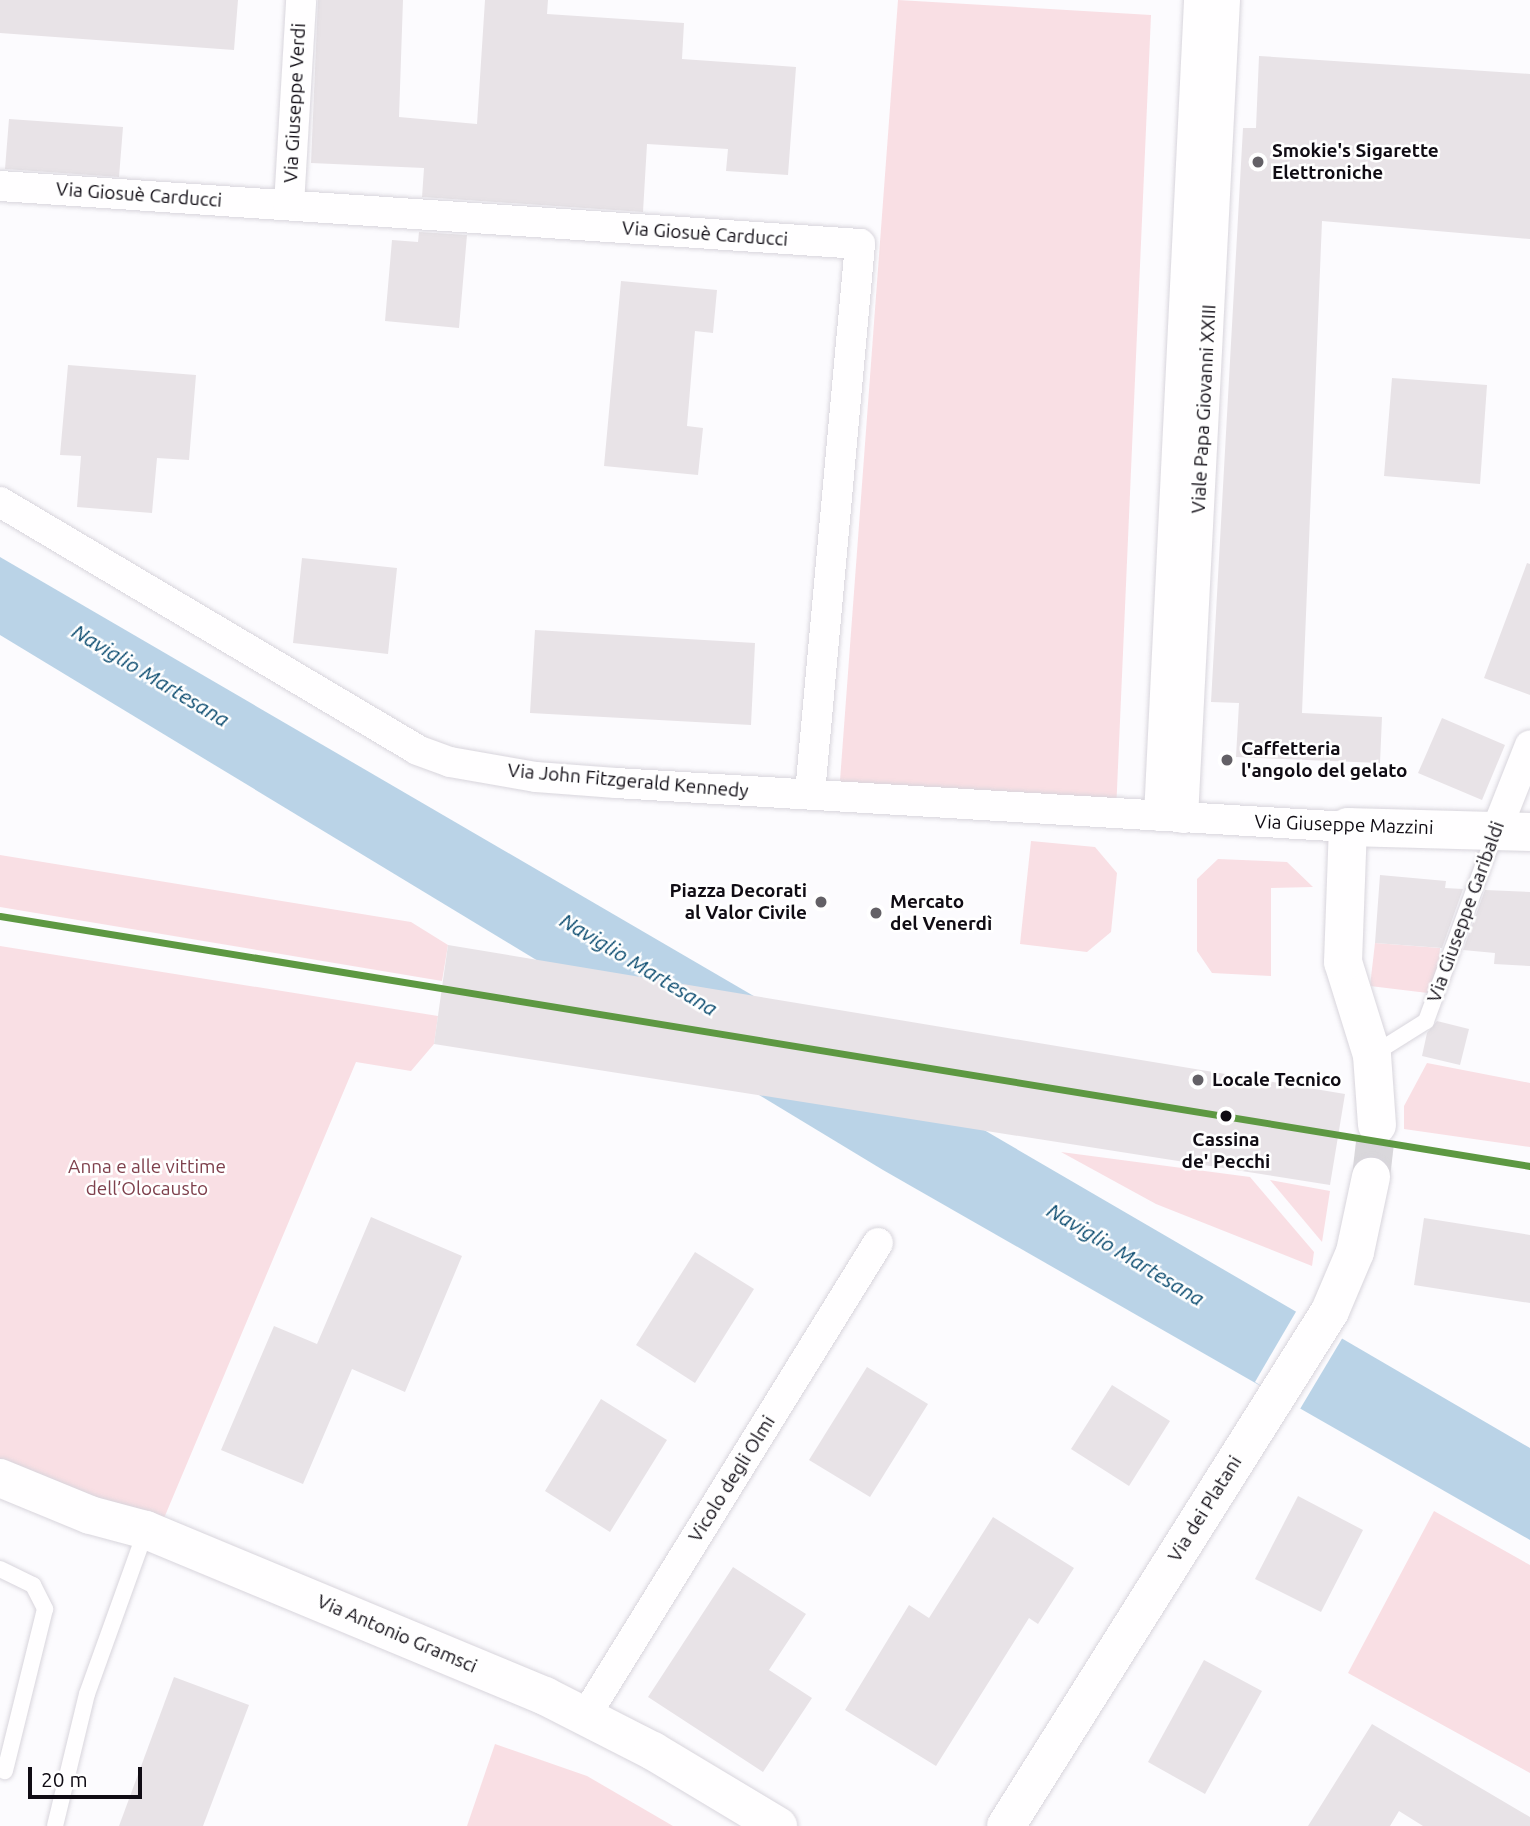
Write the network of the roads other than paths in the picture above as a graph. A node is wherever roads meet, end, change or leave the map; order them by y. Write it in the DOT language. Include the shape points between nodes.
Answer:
graph roads {
  1 [pos="301,0"];
  2 [pos="1199,0"];
  3 [pos="1225,0"];
  4 [pos="0,186"];
  5 [pos="289,205"];
  6 [pos="0,502"];
  7 [pos="1530,745"];
  8 [pos="810,793"];
  9 [pos="1171,817"];
  10 [pos="1348,827"];
  11 [pos="1513,831"];
  12 [pos="1372,1055"];
  13 [pos="1377,1125"];
  14 [pos="1371,1178"];
  15 [pos="878,1243"];
  16 [pos="0,1478"];
  17 [pos="146,1530"];
  18 [pos="0,1569"];
  19 [pos="586,1715"];
  20 [pos="5,1771"];
  21 [pos="55,1826"];
  22 [pos="778,1826"];
  23 [pos="1006,1826"];
  1 -- 5 [label="street, Via Giuseppe Verdi"];
  2 -- 9 [label="street, Viale Papa Giovanni XXIII"];
  3 -- 9 [label="street, Viale Papa Giovanni XXIII"];
  4 -- 5 [label="street, Via Giosuè Carducci"];
  5 -- 8 [label="street, Via Giosuè Carducci" via="860,244"];
  6 -- 8 [label="street, Via John Fitzgerald Kennedy" via="417,750 450,762 536,777"];
  7 -- 11 [label="street, Via Giuseppe Garibaldi"];
  8 -- 9 [label="street, Via John Fitzgerald Kennedy"];
  9 -- 10 [label="street, Via Giuseppe Mazzini"];
  10 -- 11 [label="street, Via Giuseppe Mazzini"];
  10 -- 12 [label="street" via="1343,962"];
  11 -- 12 [label="lane, Via Giuseppe Garibaldi" via="1426,1021"];
  12 -- 13 [label="street"];
  14 -- 23 [label="street, Via dei Platani" via="1354,1252 1321,1324"];
  15 -- 19 [label="street, Vicolo degli Olmi"];
  16 -- 17 [label="street, Via Antonio Gramsci" via="90,1515"];
  17 -- 19 [label="street, Via Antonio Gramsci"];
  17 -- 21 [label="lane" via="87,1694"];
  18 -- 20 [label="lane" via="33,1586 45,1609"];
  19 -- 22 [label="street, Via Antonio Gramsci"];
}
